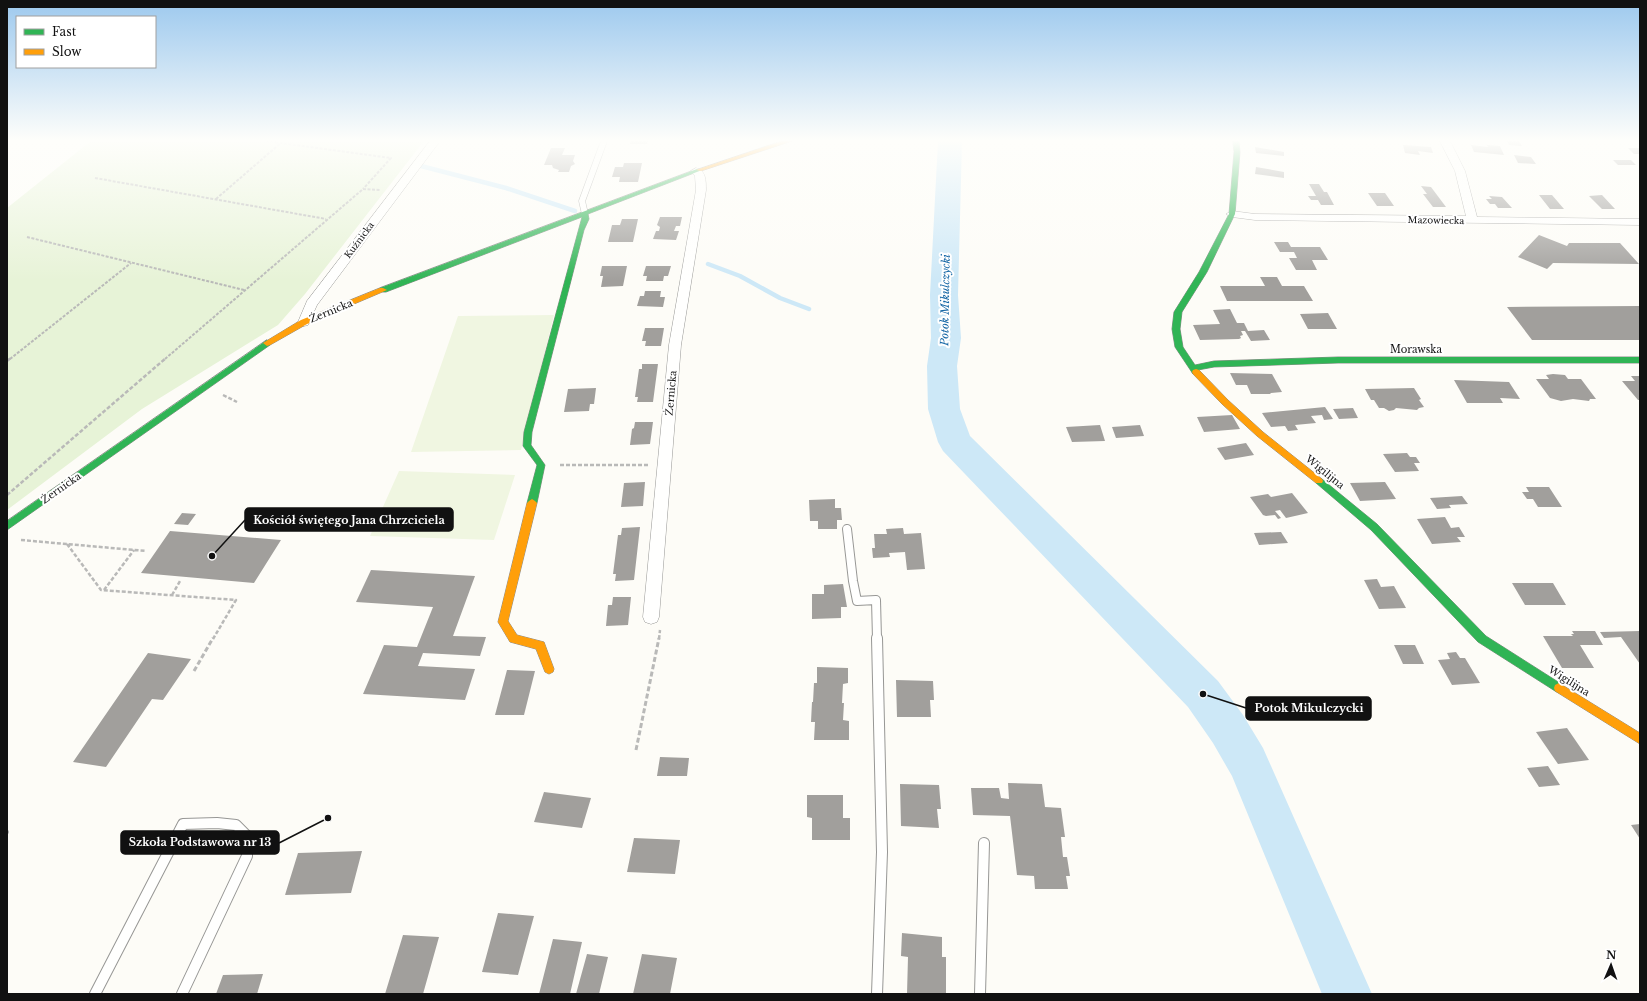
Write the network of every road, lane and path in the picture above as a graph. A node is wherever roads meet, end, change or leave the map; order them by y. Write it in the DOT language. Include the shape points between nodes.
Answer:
graph roads {
  1 [pos="152,188"];
  2 [pos="229,188"];
  3 [pos="587,188"];
  4 [pos="654,188"];
  5 [pos="701,188"];
  6 [pos="1234,188"];
  7 [pos="1464,188"];
  8 [pos="363,189"];
  9 [pos="396,190"];
  10 [pos="216,199"];
  11 [pos="585,214"];
  12 [pos="1232,214"];
  13 [pos="327,219"];
  14 [pos="1472,220"];
  15 [pos="1640,222"];
  16 [pos="27,237"];
  17 [pos="131,263"];
  18 [pos="245,290"];
  19 [pos="304,322"];
  20 [pos="1640,360"];
  21 [pos="7,361"];
  22 [pos="1192,368"];
  23 [pos="221,394"];
  24 [pos="237,402"];
  25 [pos="541,465"];
  26 [pos="664,465"];
  27 [pos="7,495"];
  28 [pos="7,526"];
  29 [pos="848,529"];
  30 [pos="15,539"];
  31 [pos="68,544"];
  32 [pos="134,550"];
  33 [pos="146,551"];
  34 [pos="180,581"];
  35 [pos="104,590"];
  36 [pos="172,595"];
  37 [pos="651,617"];
  38 [pos="549,669"];
  39 [pos="194,671"];
  40 [pos="1639,737"];
  41 [pos="984,843"];
  42 [pos="94,994"];
  43 [pos="182,994"];
  44 [pos="877,994"];
  45 [pos="980,994"];
  1 -- 10 [label="path"];
  2 -- 10 [label="path"];
  3 -- 11 [label="lane" via="582,201"];
  4 -- 11 [label="street, Żernicka"];
  5 -- 26 [label="street, Żernicka" via="675,345"];
  6 -- 12 [label="street, Wigilijna"];
  7 -- 14 [label="street"];
  8 -- 9 [label="path"];
  8 -- 13 [label="path"];
  9 -- 19 [label="street, Kuźnicka" via="311,304"];
  10 -- 13 [label="path"];
  11 -- 19 [label="street, Żernicka" via="340,306"];
  11 -- 25 [label="street" via="586,219 580,230 528,432 526,446"];
  12 -- 14 [label="street, Mazowiecka" via="1255,217"];
  12 -- 22 [label="street, Wigilijna" via="1204,272 1178,312 1176,329 1179,347"];
  13 -- 18 [label="path"];
  14 -- 15 [label="street, Mazowiecka"];
  16 -- 17 [label="path"];
  17 -- 18 [label="path"];
  17 -- 21 [label="path"];
  18 -- 27 [label="path"];
  19 -- 28 [label="street, Żernicka" via="263,346"];
  20 -- 22 [label="street, Morawska" via="1338,360 1214,364"];
  22 -- 40 [label="street, Wigilijna" via="1260,434 1374,526 1482,639"];
  23 -- 24 [label="path"];
  25 -- 26 [label="path"];
  25 -- 38 [label="street" via="504,622 514,639 540,645"];
  26 -- 37 [label="street, Żernicka"];
  29 -- 44 [label="lane" via="857,600 876,600 882,852"];
  30 -- 31 [label="path"];
  31 -- 32 [label="path"];
  31 -- 35 [label="path" via="101,590"];
  32 -- 33 [label="path"];
  32 -- 35 [label="path"];
  34 -- 36 [label="path"];
  35 -- 36 [label="path"];
  36 -- 39 [label="path" via="236,600"];
  41 -- 45 [label="lane"];
  42 -- 43 [label="lane" via="183,824 236,825 247,836 247,856"];
}
